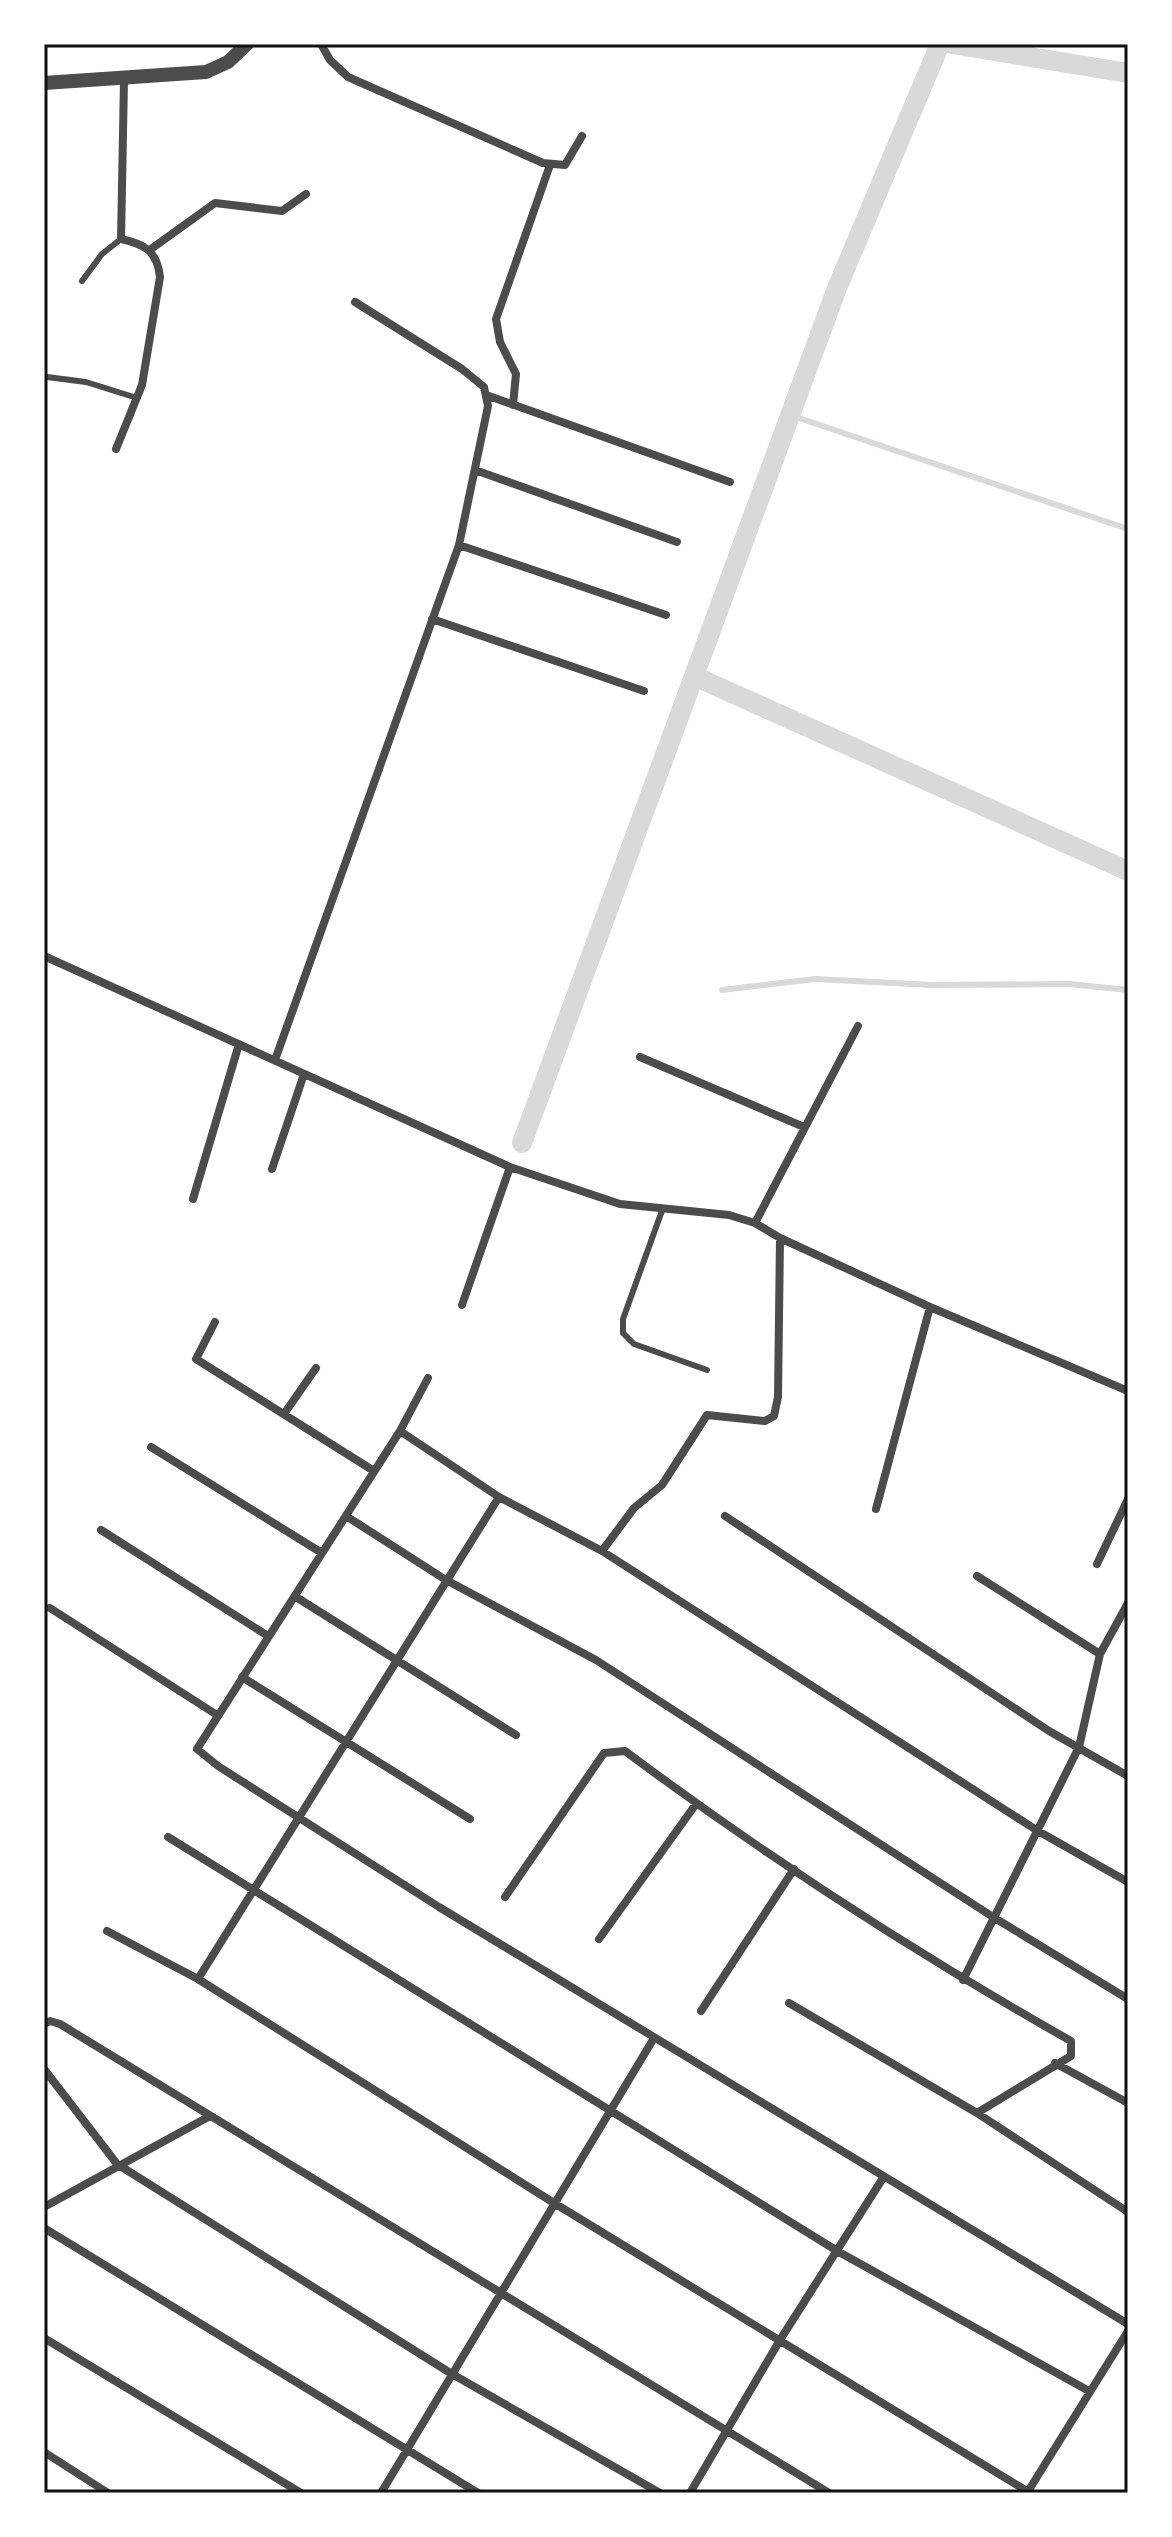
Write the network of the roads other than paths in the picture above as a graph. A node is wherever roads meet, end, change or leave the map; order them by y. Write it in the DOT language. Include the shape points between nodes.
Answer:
graph roads {
  1 [pos="247,44"];
  2 [pos="321,44"];
  3 [pos="124,80"];
  4 [pos="44,83"];
  5 [pos="582,136"];
  6 [pos="550,165"];
  7 [pos="306,194"];
  8 [pos="121,239"];
  9 [pos="151,249"];
  10 [pos="82,281"];
  11 [pos="355,302"];
  12 [pos="47,377"];
  13 [pos="486,395"];
  14 [pos="137,398"];
  15 [pos="513,405"];
  16 [pos="116,449"];
  17 [pos="475,470"];
  18 [pos="730,482"];
  19 [pos="677,542"];
  20 [pos="459,545"];
  21 [pos="666,615"];
  22 [pos="432,619"];
  23 [pos="644,691"];
  24 [pos="44,956"];
  25 [pos="858,1026"];
  26 [pos="239,1044"];
  27 [pos="640,1057"];
  28 [pos="275,1060"];
  29 [pos="304,1074"];
  30 [pos="804,1127"];
  31 [pos="510,1167"];
  32 [pos="272,1169"];
  33 [pos="193,1199"];
  34 [pos="663,1208"];
  35 [pos="755,1223"];
  36 [pos="780,1238"];
  37 [pos="462,1305"];
  38 [pos="930,1307"];
  39 [pos="215,1322"];
  40 [pos="316,1368"];
  41 [pos="707,1370"];
  42 [pos="428,1378"];
  43 [pos="1128,1391"];
  44 [pos="284,1414"];
  45 [pos="400,1431"];
  46 [pos="151,1447"];
  47 [pos="374,1471"];
  48 [pos="499,1497"];
  49 [pos="1128,1499"];
  50 [pos="876,1509"];
  51 [pos="346,1516"];
  52 [pos="725,1516"];
  53 [pos="101,1530"];
  54 [pos="602,1551"];
  55 [pos="322,1553"];
  56 [pos="1097,1564"];
  57 [pos="977,1576"];
  58 [pos="446,1580"];
  59 [pos="296,1597"];
  60 [pos="1128,1603"];
  61 [pos="50,1608"];
  62 [pos="268,1636"];
  63 [pos="1100,1654"];
  64 [pos="396,1659"];
  65 [pos="242,1677"];
  66 [pos="217,1715"];
  67 [pos="516,1735"];
  68 [pos="345,1739"];
  69 [pos="1079,1747"];
  70 [pos="1128,1776"];
  71 [pos="696,1804"];
  72 [pos="300,1819"];
  73 [pos="470,1819"];
  74 [pos="1038,1831"];
  75 [pos="168,1837"];
  76 [pos="794,1869"];
  77 [pos="1128,1882"];
  78 [pos="255,1888"];
  79 [pos="505,1897"];
  80 [pos="993,1917"];
  81 [pos="107,1931"];
  82 [pos="599,1939"];
  83 [pos="198,1979"];
  84 [pos="963,1980"];
  85 [pos="1128,1999"];
  86 [pos="789,2003"];
  87 [pos="701,2011"];
  88 [pos="44,2024"];
  89 [pos="654,2038"];
  90 [pos="1055,2063"];
  91 [pos="44,2069"];
  92 [pos="1128,2103"];
  93 [pos="609,2110"];
  94 [pos="977,2113"];
  95 [pos="210,2116"];
  96 [pos="117,2164"];
  97 [pos="883,2178"];
  98 [pos="554,2203"];
  99 [pos="44,2207"];
  100 [pos="1128,2212"];
  101 [pos="44,2228"];
  102 [pos="839,2252"];
  103 [pos="500,2294"];
  104 [pos="1128,2324"];
  105 [pos="1128,2331"];
  106 [pos="44,2338"];
  107 [pos="780,2340"];
  108 [pos="452,2374"];
  109 [pos="1089,2391"];
  110 [pos="727,2431"];
  111 [pos="409,2450"];
  112 [pos="44,2452"];
  113 [pos="103,2492"];
  114 [pos="1028,2492"];
  115 [pos="301,2493"];
  116 [pos="381,2493"];
  117 [pos="478,2493"];
  118 [pos="660,2493"];
  119 [pos="690,2493"];
  120 [pos="829,2493"];
  1 -- 3 [label="street" via="228,62 206,72"];
  2 -- 6 [label="street" via="348,77"];
  3 -- 4 [label="street"];
  3 -- 8 [label="street"];
  5 -- 6 [label="street" via="565,165"];
  6 -- 15 [label="street" via="496,319 500,342 516,374"];
  7 -- 9 [label="street" via="282,211 215,203"];
  8 -- 9 [label="street"];
  8 -- 10 [label="lane"];
  9 -- 14 [label="street" via="160,277"];
  11 -- 13 [label="street" via="462,369"];
  12 -- 14 [label="lane"];
  13 -- 15 [label="street"];
  13 -- 17 [label="street"];
  14 -- 16 [label="street"];
  15 -- 18 [label="street"];
  17 -- 19 [label="street"];
  17 -- 20 [label="street"];
  20 -- 21 [label="street"];
  20 -- 22 [label="street"];
  22 -- 23 [label="street"];
  22 -- 28 [label="street"];
  24 -- 26 [label="street"];
  25 -- 30 [label="street"];
  26 -- 28 [label="street"];
  26 -- 33 [label="street"];
  27 -- 30 [label="street"];
  28 -- 29 [label="street"];
  29 -- 31 [label="street"];
  29 -- 32 [label="street"];
  30 -- 35 [label="street"];
  31 -- 34 [label="street" via="620,1204"];
  31 -- 37 [label="street"];
  34 -- 35 [label="street"];
  34 -- 41 [label="lane" via="623,1319 623,1333 634,1344"];
  35 -- 36 [label="street"];
  36 -- 38 [label="street"];
  36 -- 54 [label="street" via="774,1416 765,1421 707,1415 662,1485 634,1508"];
  38 -- 43 [label="street"];
  38 -- 50 [label="street"];
  39 -- 44 [label="street" via="196,1359"];
  40 -- 44 [label="street"];
  42 -- 45 [label="street"];
  44 -- 47 [label="street"];
  45 -- 47 [label="street"];
  45 -- 48 [label="street"];
  46 -- 55 [label="street"];
  47 -- 51 [label="street"];
  48 -- 54 [label="street"];
  48 -- 58 [label="street"];
  49 -- 56 [label="street"];
  51 -- 55 [label="street"];
  51 -- 58 [label="street"];
  52 -- 69 [label="street"];
  53 -- 62 [label="street"];
  54 -- 74 [label="street"];
  55 -- 59 [label="street"];
  57 -- 63 [label="street"];
  58 -- 64 [label="street"];
  58 -- 80 [label="street" via="596,1660"];
  59 -- 62 [label="street"];
  59 -- 64 [label="street"];
  60 -- 63 [label="street"];
  61 -- 66 [label="street"];
  62 -- 65 [label="street"];
  63 -- 69 [label="street"];
  64 -- 67 [label="street"];
  64 -- 68 [label="street"];
  65 -- 66 [label="street"];
  65 -- 68 [label="street"];
  66 -- 72 [label="street" via="197,1749"];
  68 -- 72 [label="street"];
  68 -- 73 [label="street"];
  69 -- 70 [label="street"];
  69 -- 74 [label="street"];
  71 -- 76 [label="street"];
  71 -- 79 [label="street" via="625,1751 604,1753"];
  71 -- 82 [label="street"];
  72 -- 78 [label="street"];
  72 -- 89 [label="street"];
  74 -- 77 [label="street"];
  74 -- 80 [label="street"];
  75 -- 78 [label="street"];
  76 -- 84 [label="street"];
  76 -- 87 [label="street"];
  78 -- 83 [label="street"];
  78 -- 93 [label="street"];
  80 -- 84 [label="street"];
  80 -- 85 [label="street"];
  81 -- 83 [label="street"];
  83 -- 98 [label="street"];
  84 -- 90 [label="street" via="1071,2041 1071,2056"];
  86 -- 94 [label="street"];
  88 -- 95 [label="street" via="60,2024"];
  89 -- 93 [label="street"];
  89 -- 97 [label="street"];
  90 -- 92 [label="street"];
  90 -- 94 [label="street"];
  91 -- 96 [label="street"];
  93 -- 98 [label="street"];
  93 -- 102 [label="street"];
  94 -- 100 [label="street"];
  95 -- 96 [label="street"];
  95 -- 103 [label="street"];
  96 -- 99 [label="street"];
  96 -- 108 [label="street"];
  97 -- 102 [label="street"];
  97 -- 104 [label="street"];
  98 -- 103 [label="street"];
  98 -- 107 [label="street"];
  101 -- 111 [label="street"];
  102 -- 107 [label="street"];
  102 -- 109 [label="street"];
  103 -- 108 [label="street"];
  103 -- 110 [label="street"];
  105 -- 109 [label="street"];
  106 -- 115 [label="street"];
  107 -- 110 [label="street"];
  107 -- 114 [label="street"];
  108 -- 111 [label="street"];
  108 -- 118 [label="street"];
  109 -- 114 [label="street"];
  110 -- 119 [label="street"];
  110 -- 120 [label="street"];
  111 -- 116 [label="street"];
  111 -- 117 [label="street"];
  112 -- 113 [label="street"];
}
